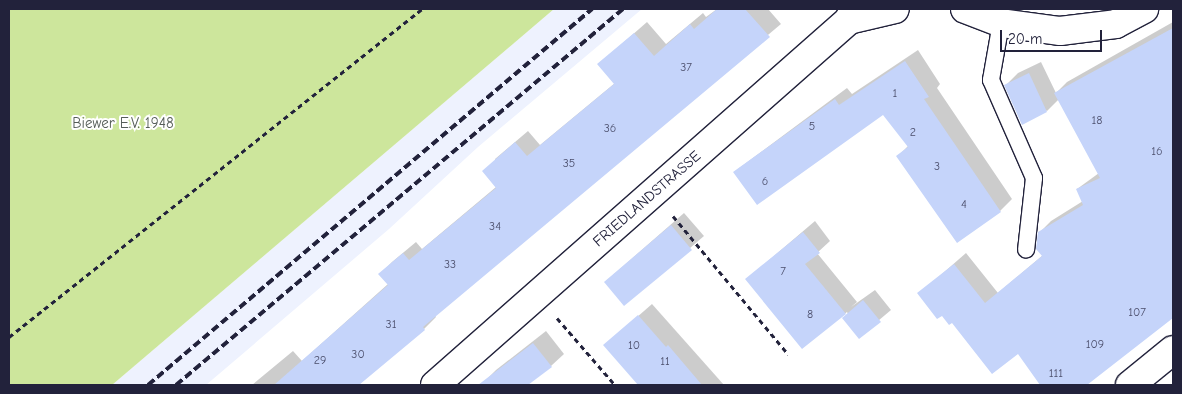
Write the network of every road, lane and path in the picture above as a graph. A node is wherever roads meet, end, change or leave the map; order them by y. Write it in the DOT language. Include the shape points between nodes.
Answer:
graph roads {
  1 [pos="422,9"];
  2 [pos="894,9"];
  3 [pos="965,9"];
  4 [pos="1144,9"];
  5 [pos="852,14"];
  6 [pos="1001,23"];
  7 [pos="653,193"];
  8 [pos="1026,250"];
  9 [pos="537,295"];
  10 [pos="9,337"];
  11 [pos="1173,350"];
  12 [pos="788,354"];
  13 [pos="435,385"];
  14 [pos="616,385"];
  15 [pos="1130,385"];
  1 -- 10 [label="path"];
  2 -- 5 [label="street"];
  3 -- 6 [label="street"];
  4 -- 6 [label="street" via="1116,24 1060,31"];
  5 -- 7 [label="street, FRIEDLANDSTRASSE"];
  6 -- 8 [label="lane" via="991,80 1034,178"];
  7 -- 9 [label="street, FRIEDLANDSTRASSE"];
  7 -- 12 [label="path"];
  9 -- 13 [label="street, FRIEDLANDSTRASSE"];
  9 -- 14 [label="path"];
  11 -- 15 [label="street"];
}
